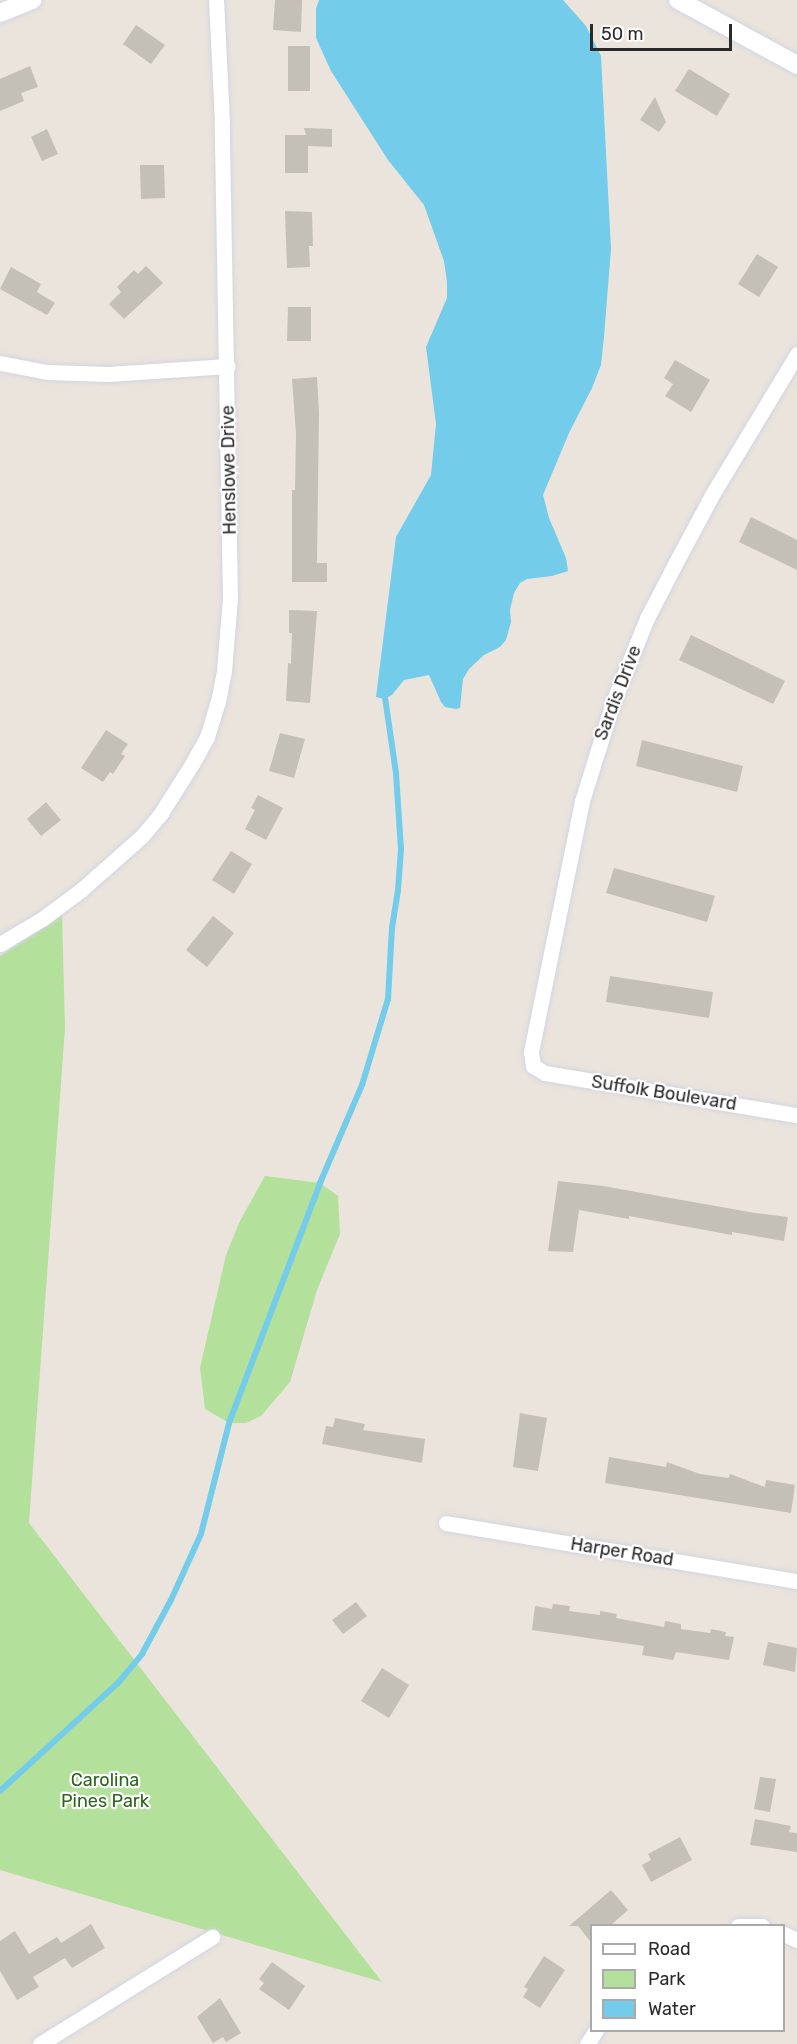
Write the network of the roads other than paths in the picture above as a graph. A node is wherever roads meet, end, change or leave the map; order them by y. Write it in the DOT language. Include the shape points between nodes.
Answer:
graph roads {
  1 [pos="32,0"];
  2 [pos="216,0"];
  3 [pos="678,0"];
  4 [pos="0,13"];
  5 [pos="797,65"];
  6 [pos="797,354"];
  7 [pos="0,363"];
  8 [pos="228,366"];
  9 [pos="0,944"];
  10 [pos="533,1066"];
  11 [pos="797,1115"];
  12 [pos="446,1522"];
  13 [pos="797,1581"];
  14 [pos="212,1937"];
  15 [pos="40,2044"];
  1 -- 4 [label="street"];
  2 -- 8 [label="street, Henslowe Drive"];
  3 -- 5 [label="street"];
  6 -- 10 [label="street, Sardis Drive" via="674,566 647,618 613,702 582,801 535,1019"];
  7 -- 8 [label="street" via="47,372 108,374"];
  8 -- 9 [label="street, Henslowe Drive" via="230,599 224,670 207,737 161,813 142,836 81,891"];
  10 -- 11 [label="street, Suffolk Boulevard" via="570,1078"];
  12 -- 13 [label="street, Harper Road"];
  14 -- 15 [label="street"];
}
